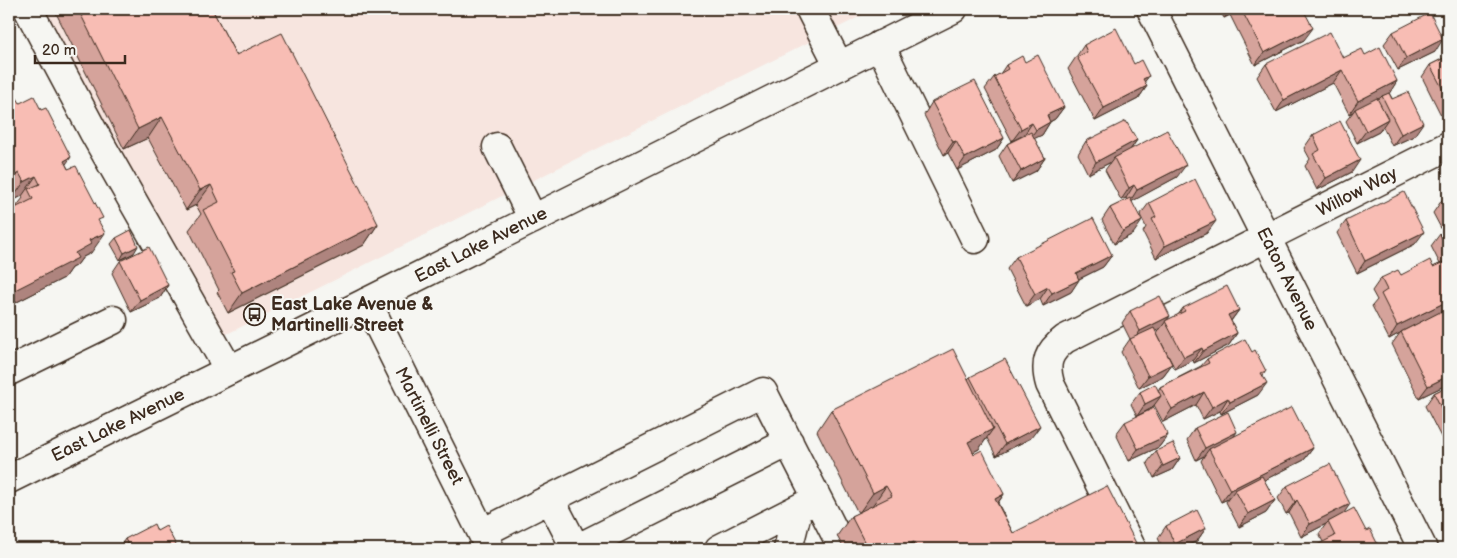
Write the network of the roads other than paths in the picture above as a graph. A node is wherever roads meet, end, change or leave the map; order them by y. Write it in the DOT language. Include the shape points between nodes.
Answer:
graph roads {
  1 [pos="28,9"];
  2 [pos="810,9"];
  3 [pos="953,9"];
  4 [pos="1152,9"];
  5 [pos="880,45"];
  6 [pos="839,66"];
  7 [pos="1448,146"];
  8 [pos="497,147"];
  9 [pos="533,219"];
  10 [pos="974,238"];
  11 [pos="1267,238"];
  12 [pos="367,302"];
  13 [pos="113,320"];
  14 [pos="229,370"];
  15 [pos="9,371"];
  16 [pos="788,442"];
  17 [pos="9,480"];
  18 [pos="550,499"];
  19 [pos="808,504"];
  20 [pos="486,541"];
  21 [pos="576,549"];
  22 [pos="719,549"];
  23 [pos="788,549"];
  24 [pos="843,549"];
  25 [pos="1132,549"];
  26 [pos="1423,549"];
  1 -- 14 [label="main road" via="92,131"];
  2 -- 6 [label="main road"];
  3 -- 5 [label="main road, East Lake Avenue"];
  4 -- 11 [label="main road, Eaton Avenue"];
  5 -- 6 [label="main road, East Lake Avenue"];
  5 -- 10 [label="main road"];
  6 -- 9 [label="main road, East Lake Avenue"];
  7 -- 11 [label="main road, Willow Way"];
  8 -- 9 [label="main road"];
  9 -- 12 [label="main road, East Lake Avenue"];
  11 -- 25 [label="main road, Willow Way" via="1066,338 1054,347 1048,359 1050,384"];
  11 -- 26 [label="main road, Eaton Avenue"];
  12 -- 14 [label="main road, East Lake Avenue"];
  12 -- 20 [label="main road, Martinelli Street"];
  13 -- 15 [label="main road"];
  14 -- 17 [label="main road, East Lake Avenue"];
  16 -- 18 [label="main road" via="764,392"];
  16 -- 19 [label="main road"];
  16 -- 21 [label="main road"];
  18 -- 20 [label="main road"];
  18 -- 21 [label="main road"];
  19 -- 22 [label="main road"];
  19 -- 23 [label="main road"];
  19 -- 24 [label="main road"];
}
